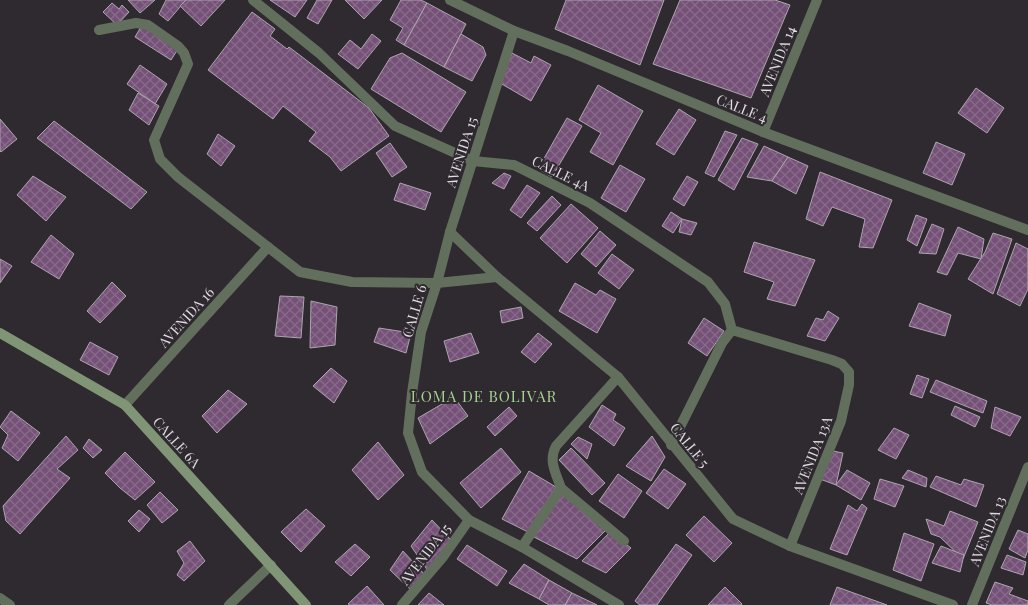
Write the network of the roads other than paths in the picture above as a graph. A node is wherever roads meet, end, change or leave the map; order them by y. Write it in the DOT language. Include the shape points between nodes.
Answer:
graph roads {
  1 [pos="253,0"];
  2 [pos="450,0"];
  3 [pos="817,0"];
  4 [pos="99,30"];
  5 [pos="514,31"];
  6 [pos="763,132"];
  7 [pos="473,161"];
  8 [pos="1028,230"];
  9 [pos="450,232"];
  10 [pos="268,247"];
  11 [pos="497,277"];
  12 [pos="437,283"];
  13 [pos="732,330"];
  14 [pos="0,333"];
  15 [pos="618,377"];
  16 [pos="125,405"];
  17 [pos="671,445"];
  18 [pos="1028,467"];
  19 [pos="561,488"];
  20 [pos="469,520"];
  21 [pos="624,541"];
  22 [pos="790,546"];
  23 [pos="522,547"];
  24 [pos="270,565"];
  25 [pos="0,598"];
  26 [pos="10,605"];
  27 [pos="230,605"];
  28 [pos="306,605"];
  29 [pos="402,605"];
  30 [pos="619,605"];
  31 [pos="953,605"];
  32 [pos="972,605"];
  1 -- 7 [label="street, CALLE 4A" via="318,53 395,126"];
  2 -- 5 [label="street, CALLE 4"];
  3 -- 6 [label="street, AVENIDA 14"];
  4 -- 10 [label="street, CALLE 6" via="136,23 148,25 184,53 188,64 154,140 160,159 178,177"];
  5 -- 6 [label="street, CALLE 4"];
  5 -- 7 [label="street, AVENIDA 15"];
  6 -- 8 [label="street, CALLE 4"];
  7 -- 9 [label="street, AVENIDA 15"];
  7 -- 13 [label="street, CALLE 4A" via="514,165 590,202 708,282 725,304"];
  9 -- 11 [label="street, CALLE 5"];
  9 -- 12 [label="street, AVENIDA 15"];
  10 -- 12 [label="street, CALLE 6" via="300,272 324,278 352,282"];
  10 -- 16 [label="street, AVENIDA 16"];
  11 -- 12 [label="street"];
  11 -- 15 [label="street, CALLE 5"];
  12 -- 20 [label="street, CALLE 6" via="420,332 408,433 422,472"];
  13 -- 17 [label="street" via="722,343"];
  13 -- 22 [label="street, AVENIDA 13A" via="832,360 849,372 841,421"];
  14 -- 16 [label="street, CALLE 6A"];
  15 -- 17 [label="street, CALLE 5"];
  15 -- 19 [label="street" via="556,446 552,460"];
  16 -- 24 [label="street, CALLE 6A"];
  17 -- 22 [label="street, CALLE 5" via="733,520"];
  18 -- 32 [label="street, AVENIDA 13"];
  19 -- 21 [label="street"];
  19 -- 23 [label="street"];
  20 -- 23 [label="street, CALLE 6"];
  20 -- 29 [label="street, AVENIDA 15"];
  22 -- 31 [label="street, CALLE 5"];
  23 -- 30 [label="street, CALLE 6"];
  24 -- 27 [label="street"];
  24 -- 28 [label="street, CALLE 6A"];
  25 -- 26 [label="street"];
}
